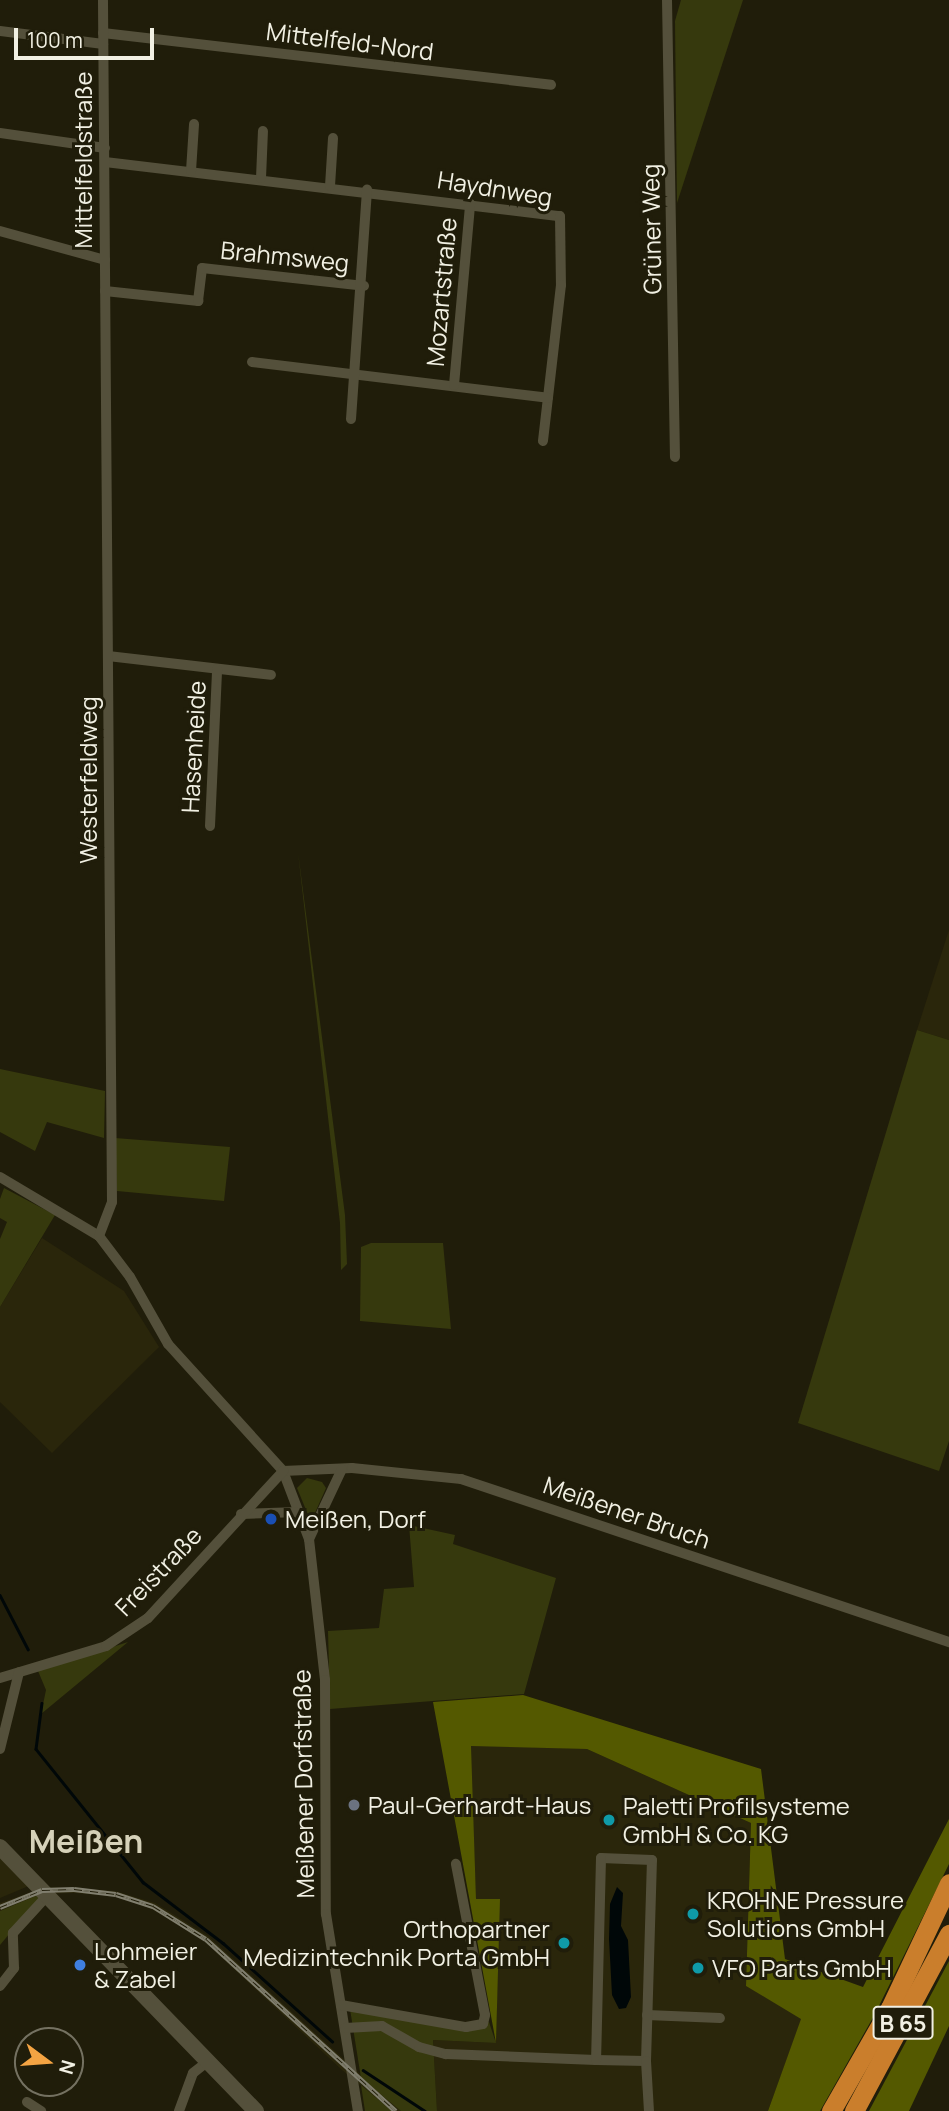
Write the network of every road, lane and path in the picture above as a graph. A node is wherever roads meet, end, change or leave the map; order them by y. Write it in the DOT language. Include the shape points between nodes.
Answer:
graph roads {
  1 [pos="103,0"];
  2 [pos="667,0"];
  3 [pos="0,31"];
  4 [pos="103,39"];
  5 [pos="551,85"];
  6 [pos="194,124"];
  7 [pos="263,131"];
  8 [pos="0,133"];
  9 [pos="333,138"];
  10 [pos="105,148"];
  11 [pos="105,162"];
  12 [pos="191,171"];
  13 [pos="261,178"];
  14 [pos="330,186"];
  15 [pos="368,190"];
  16 [pos="470,204"];
  17 [pos="0,231"];
  18 [pos="104,260"];
  19 [pos="364,286"];
  20 [pos="105,291"];
  21 [pos="106,321"];
  22 [pos="252,362"];
  23 [pos="357,376"];
  24 [pos="454,385"];
  25 [pos="548,398"];
  26 [pos="351,419"];
  27 [pos="543,440"];
  28 [pos="675,457"];
  29 [pos="108,656"];
  30 [pos="217,669"];
  31 [pos="271,675"];
  32 [pos="210,826"];
  33 [pos="0,1177"];
  34 [pos="99,1236"];
  35 [pos="342,1469"];
  36 [pos="283,1471"];
  37 [pos="299,1513"];
  38 [pos="241,1514"];
  39 [pos="309,1539"];
  40 [pos="949,1642"];
  41 [pos="19,1672"];
  42 [pos="0,1678"];
  43 [pos="0,1749"];
  44 [pos="0,1847"];
  45 [pos="456,1864"];
  46 [pos="949,1884"];
  47 [pos="47,1896"];
  48 [pos="949,1934"];
  49 [pos="0,1986"];
  50 [pos="341,2005"];
  51 [pos="648,2015"];
  52 [pos="720,2018"];
  53 [pos="345,2028"];
  54 [pos="597,2060"];
  55 [pos="646,2061"];
  56 [pos="206,2063"];
  57 [pos="27,2102"];
  58 [pos="41,2111"];
  59 [pos="179,2111"];
  60 [pos="256,2111"];
  61 [pos="358,2111"];
  62 [pos="649,2111"];
  63 [pos="831,2111"];
  64 [pos="854,2111"];
  1 -- 4 [label="street, Mittelfeldstraße"];
  2 -- 28 [label="street, Grüner Weg"];
  3 -- 4 [label="street, Mittelfeld-Nord"];
  4 -- 5 [label="street, Mittelfeld-Nord"];
  4 -- 10 [label="street, Mittelfeldstraße"];
  6 -- 12 [label="street"];
  7 -- 13 [label="street"];
  8 -- 10 [label="street"];
  9 -- 14 [label="street"];
  10 -- 11 [label="street, Mittelfeldstraße"];
  11 -- 12 [label="street, Haydnweg"];
  11 -- 18 [label="street, Mittelfeldstraße"];
  12 -- 13 [label="street, Haydnweg"];
  13 -- 14 [label="street, Haydnweg"];
  14 -- 15 [label="street, Haydnweg"];
  15 -- 16 [label="street, Haydnweg"];
  15 -- 19 [label="street"];
  16 -- 24 [label="street, Mozartstraße"];
  16 -- 25 [label="street, Haydnweg" via="559,216 561,285"];
  17 -- 18 [label="street"];
  18 -- 20 [label="street, Mittelfeldstraße"];
  19 -- 20 [label="street, Brahmsweg" via="202,268 198,301"];
  19 -- 23 [label="street"];
  20 -- 21 [label="street, Mittelfeldstraße"];
  21 -- 29 [label="street, Westerfeldweg"];
  22 -- 23 [label="street"];
  23 -- 24 [label="street"];
  23 -- 26 [label="street"];
  24 -- 25 [label="street"];
  25 -- 27 [label="street, Haydnweg"];
  29 -- 30 [label="street, Hasenheide"];
  29 -- 34 [label="street, Westerfeldweg" via="112,1202"];
  30 -- 31 [label="street, Hasenheide"];
  30 -- 32 [label="street, Hasenheide"];
  33 -- 34 [label="street, Meißener Dorfstraße"];
  34 -- 36 [label="street, Meißener Dorfstraße" via="130,1277 169,1344"];
  35 -- 36 [label="street, Meißener Bruch"];
  35 -- 39 [label="street"];
  35 -- 40 [label="street, Meißener Bruch" via="460,1479"];
  36 -- 37 [label="street, Meißener Dorfstraße"];
  36 -- 38 [label="street, Freistraße"];
  37 -- 38 [label="street"];
  37 -- 39 [label="street, Meißener Dorfstraße"];
  38 -- 41 [label="street, Freistraße" via="168,1598 126,1634 83,1654"];
  39 -- 50 [label="street, Meißener Dorfstraße" via="325,1680 326,1914"];
  41 -- 42 [label="street, Freistraße"];
  41 -- 43 [label="street"];
  44 -- 47 [label="street"];
  45 -- 50 [label="street" via="483,2024 466,2026"];
  46 -- 63 [label="highway, B 65" via="890,2008"];
  47 -- 49 [label="street" via="13,1933 14,1968"];
  47 -- 56 [label="street"];
  48 -- 64 [label="highway, B 65"];
  50 -- 53 [label="street, Meißener Dorfstraße"];
  51 -- 52 [label="street"];
  51 -- 54 [label="street" via="652,1860 601,1858"];
  51 -- 55 [label="street"];
  53 -- 54 [label="street" via="387,2027 419,2047 446,2054"];
  53 -- 61 [label="street, Meißener Dorfstraße"];
  54 -- 55 [label="street"];
  55 -- 62 [label="street"];
  56 -- 59 [label="street" via="193,2073"];
  56 -- 60 [label="street"];
  57 -- 58 [label="street"];
}
